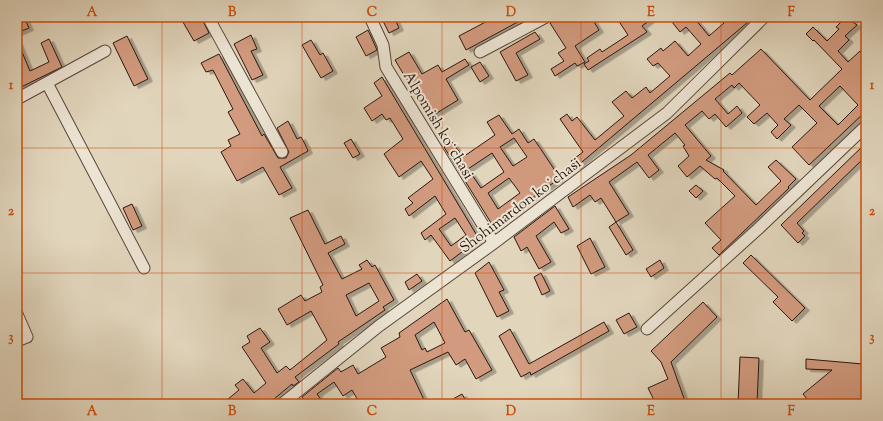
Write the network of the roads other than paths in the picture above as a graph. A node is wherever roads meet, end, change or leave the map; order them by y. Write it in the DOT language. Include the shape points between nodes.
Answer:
graph roads {
  1 [pos="208,17"];
  2 [pos="370,17"];
  3 [pos="546,17"];
  4 [pos="764,17"];
  5 [pos="105,51"];
  6 [pos="480,52"];
  7 [pos="47,83"];
  8 [pos="17,99"];
  9 [pos="866,126"];
  10 [pos="282,152"];
  11 [pos="494,243"];
  12 [pos="144,268"];
  13 [pos="17,314"];
  14 [pos="647,329"];
  15 [pos="17,341"];
  16 [pos="285,403"];
  1 -- 10 [label="street"];
  2 -- 11 [label="street, Alpomish koʻchasi" via="383,45 386,67"];
  3 -- 6 [label="street"];
  4 -- 11 [label="street, Shohimardon koʻchasi" via="667,113"];
  5 -- 7 [label="street"];
  7 -- 8 [label="street"];
  7 -- 12 [label="street"];
  9 -- 14 [label="street" via="758,229"];
  11 -- 16 [label="street, Shohimardon koʻchasi" via="379,326"];
  13 -- 15 [label="street" via="27,337"];
}
